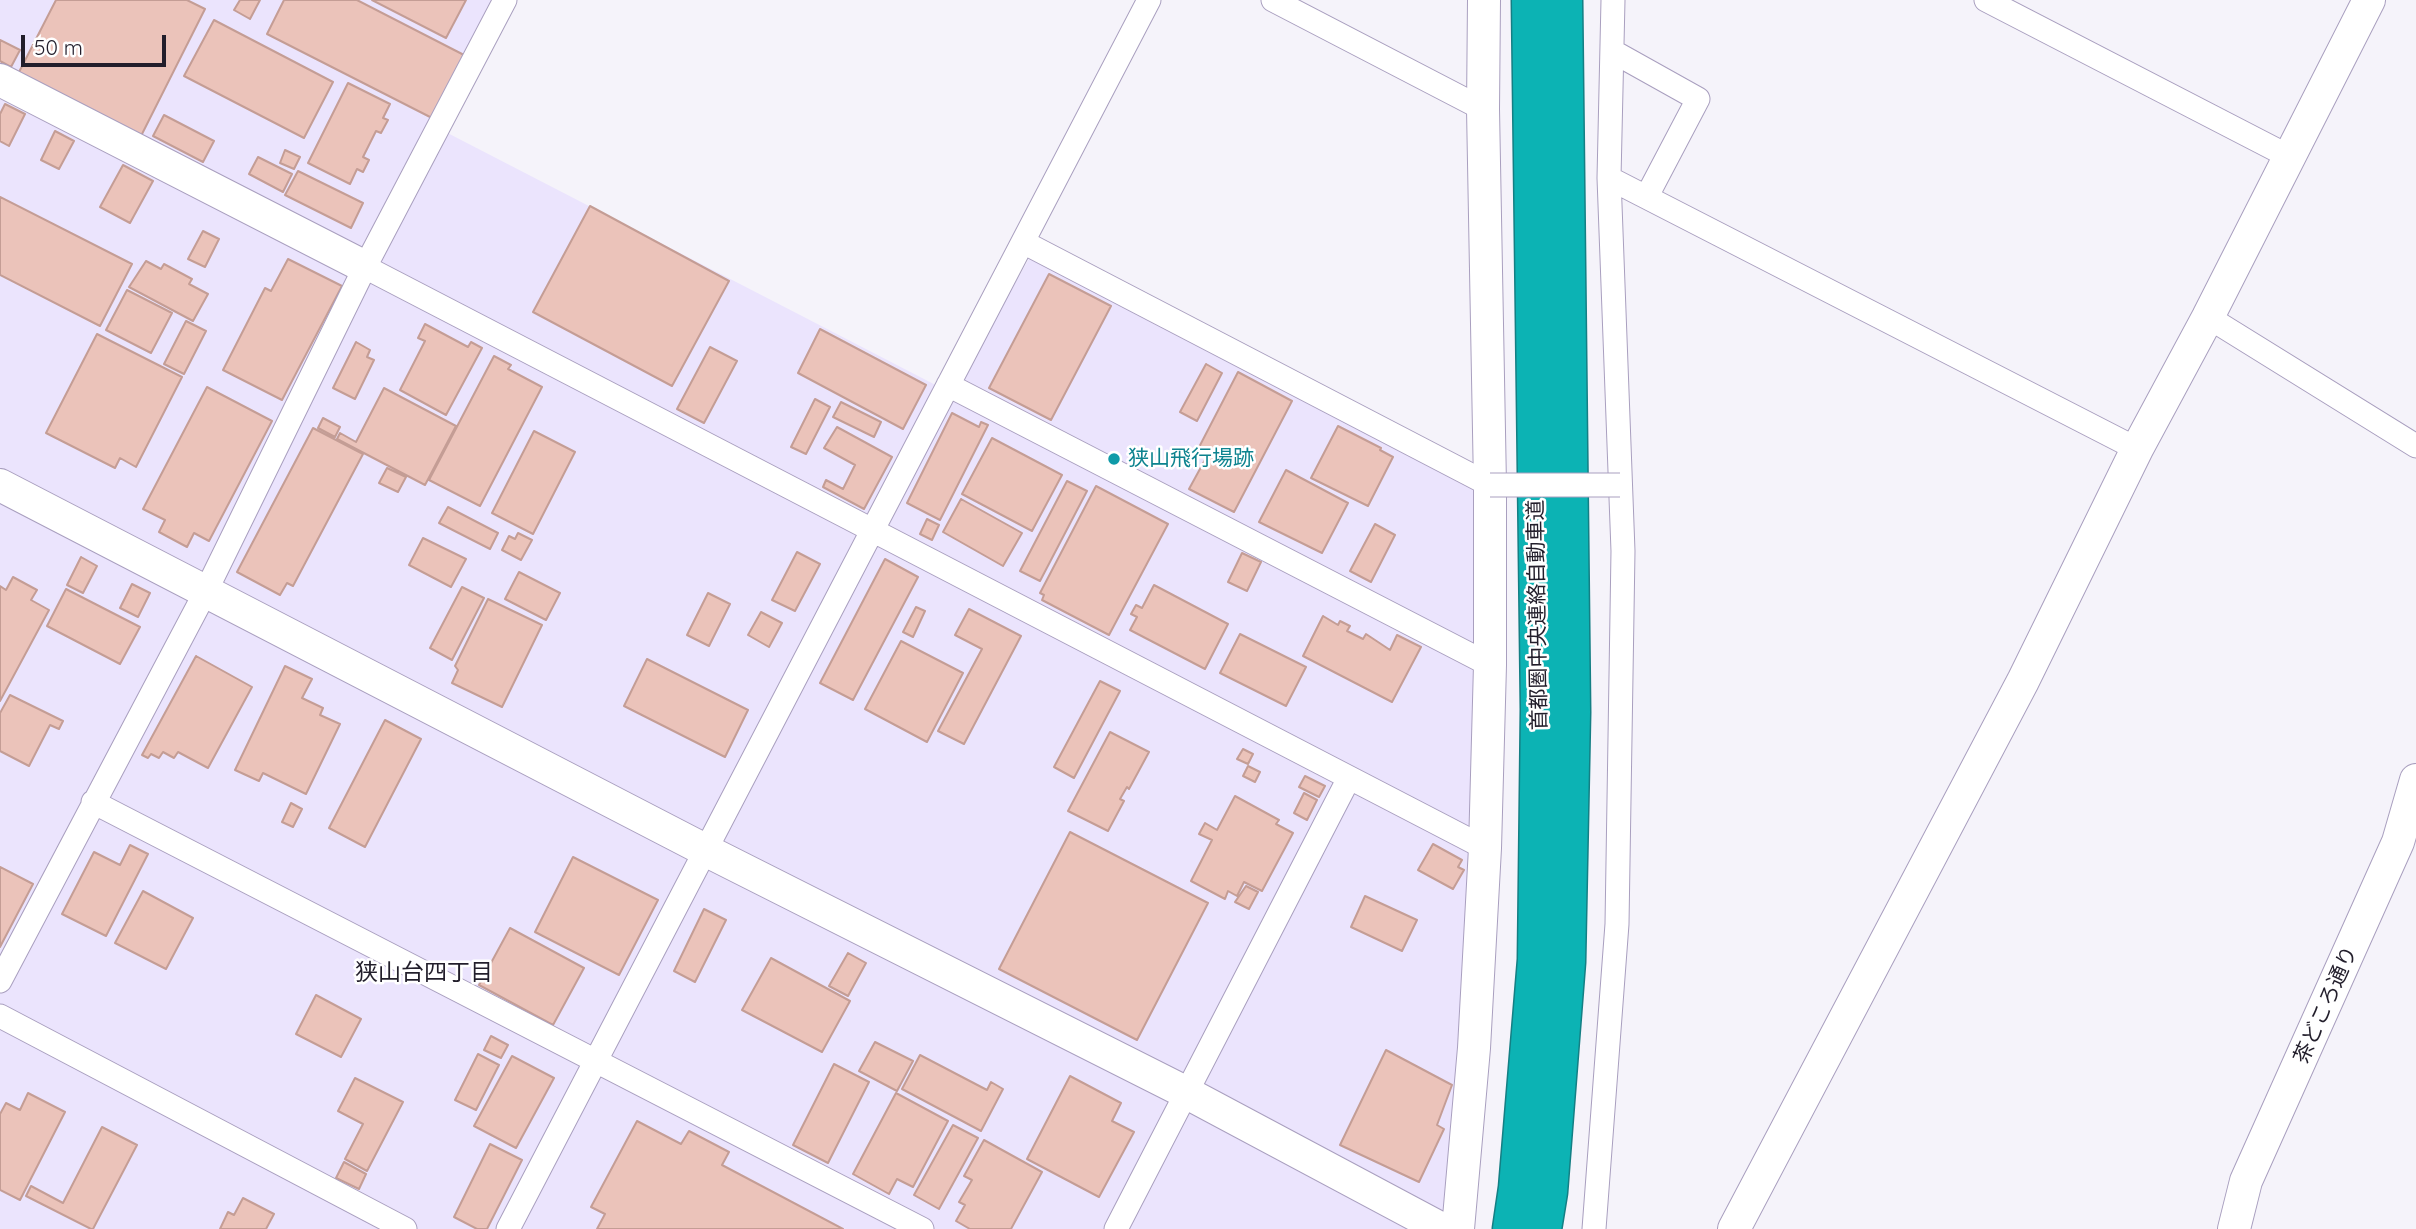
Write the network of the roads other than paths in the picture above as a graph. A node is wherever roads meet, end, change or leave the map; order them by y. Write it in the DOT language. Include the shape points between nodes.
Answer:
graph roads {
  1 [pos="505,0"];
  2 [pos="1149,0"];
  3 [pos="1273,0"];
  4 [pos="1484,0"];
  5 [pos="1531,0"];
  6 [pos="1563,0"];
  7 [pos="1613,0"];
  8 [pos="1986,0"];
  9 [pos="2369,0"];
  10 [pos="1612,51"];
  11 [pos="0,80"];
  12 [pos="1483,109"];
  13 [pos="2288,156"];
  14 [pos="1609,178"];
  15 [pos="1647,196"];
  16 [pos="1023,242"];
  17 [pos="365,267"];
  18 [pos="2208,317"];
  19 [pos="948,385"];
  20 [pos="2416,446"];
  21 [pos="2137,449"];
  22 [pos="0,485"];
  23 [pos="1490,485"];
  24 [pos="1620,485"];
  25 [pos="871,530"];
  26 [pos="206,591"];
  27 [pos="1490,665"];
  28 [pos="1349,778"];
  29 [pos="2416,780"];
  30 [pos="93,802"];
  31 [pos="1485,848"];
  32 [pos="705,850"];
  33 [pos="0,981"];
  34 [pos="0,1016"];
  35 [pos="596,1060"];
  36 [pos="1187,1093"];
  37 [pos="2239,1226"];
  38 [pos="405,1229"];
  39 [pos="508,1229"];
  40 [pos="922,1229"];
  41 [pos="1116,1229"];
  42 [pos="1442,1229"];
  43 [pos="1458,1229"];
  44 [pos="1512,1229"];
  45 [pos="1542,1229"];
  46 [pos="1594,1229"];
  47 [pos="1734,1229"];
  1 -- 17 [label="street"];
  2 -- 16 [label="street"];
  3 -- 12 [label="street"];
  4 -- 12 [label="street"];
  5 -- 44 [label="highway, 首都圏中央連絡自動車道" via="1540,709 1537,918"];
  6 -- 45 [label="highway, 首都圏中央連絡自動車道" via="1571,712 1566,962"];
  7 -- 10 [label="street"];
  8 -- 13 [label="street"];
  9 -- 13 [label="street"];
  10 -- 14 [label="street"];
  10 -- 15 [label="street" via="1698,99"];
  11 -- 17 [label="street"];
  12 -- 23 [label="street"];
  13 -- 18 [label="street"];
  14 -- 15 [label="street"];
  14 -- 24 [label="street"];
  15 -- 21 [label="street"];
  16 -- 19 [label="street"];
  16 -- 23 [label="street"];
  17 -- 25 [label="street"];
  17 -- 26 [label="street"];
  18 -- 20 [label="street"];
  18 -- 21 [label="street"];
  19 -- 25 [label="street"];
  19 -- 27 [label="street"];
  21 -- 47 [label="street" via="2023,681"];
  22 -- 26 [label="street"];
  23 -- 24 [label="street, bridge"];
  23 -- 27 [label="street"];
  24 -- 46 [label="street" via="1617,924"];
  25 -- 28 [label="street"];
  25 -- 32 [label="street"];
  26 -- 30 [label="street"];
  26 -- 32 [label="street"];
  27 -- 31 [label="street"];
  28 -- 31 [label="street"];
  28 -- 36 [label="street"];
  29 -- 37 [label="street, 茶どころ通り" via="2398,842 2246,1181"];
  30 -- 33 [label="street"];
  30 -- 35 [label="street"];
  31 -- 43 [label="street"];
  32 -- 35 [label="street"];
  32 -- 36 [label="street"];
  34 -- 38 [label="street"];
  35 -- 39 [label="street"];
  35 -- 40 [label="street"];
  36 -- 41 [label="street"];
  36 -- 42 [label="street"];
}
